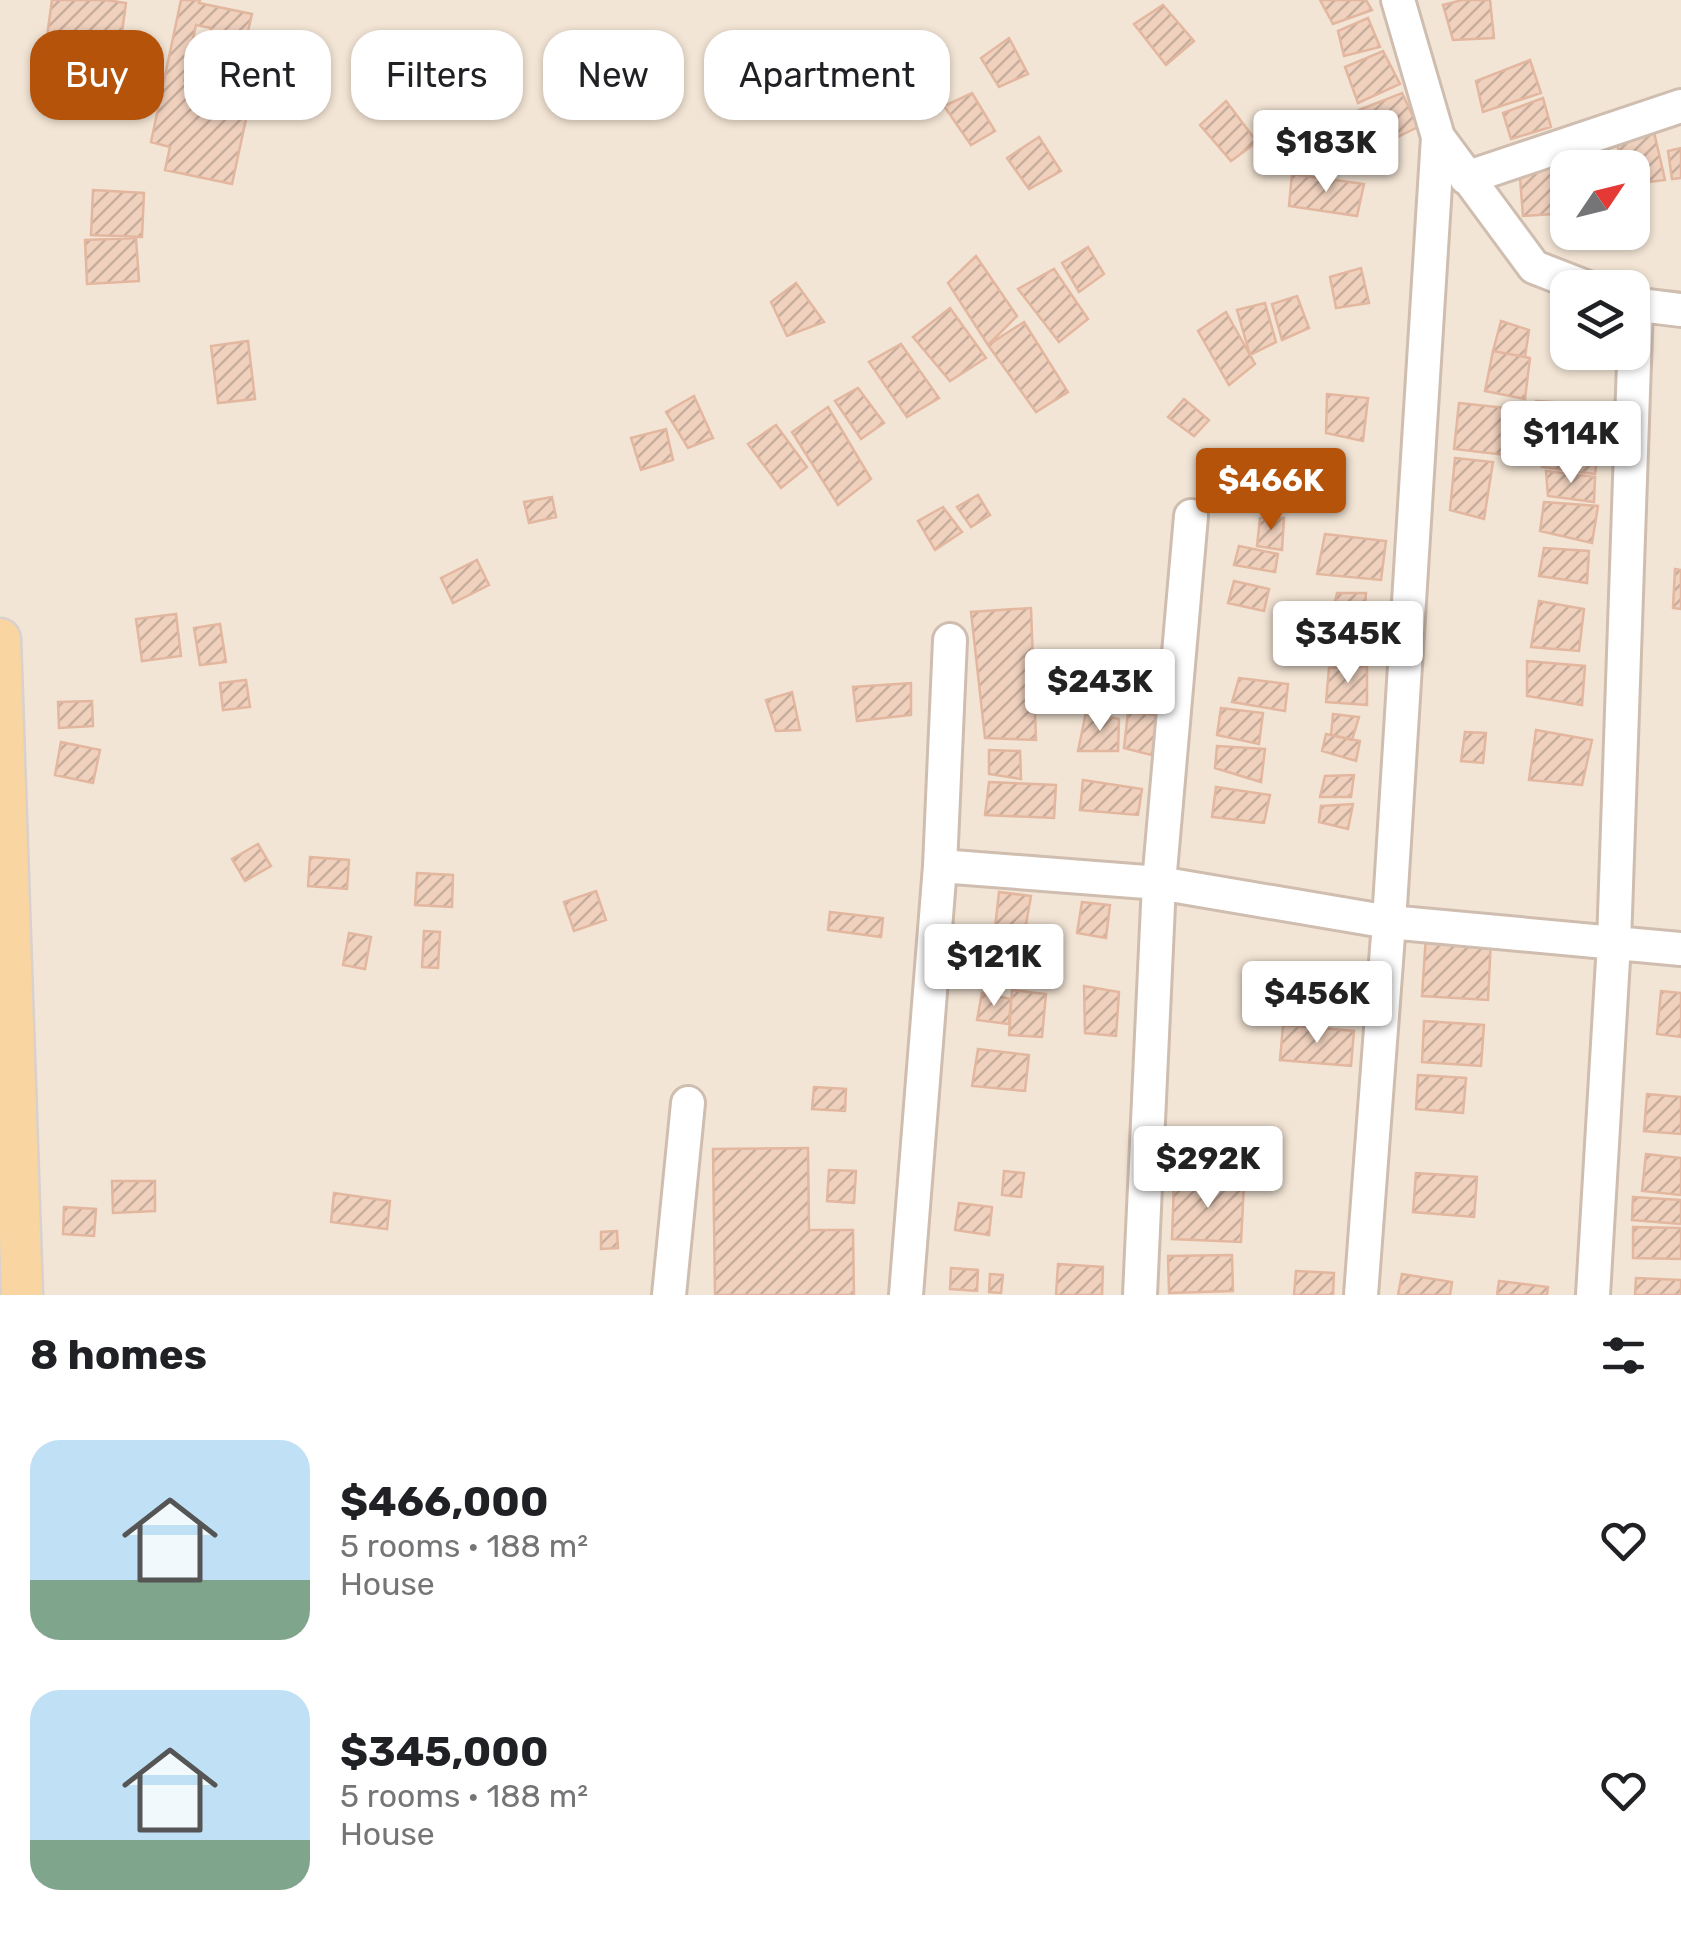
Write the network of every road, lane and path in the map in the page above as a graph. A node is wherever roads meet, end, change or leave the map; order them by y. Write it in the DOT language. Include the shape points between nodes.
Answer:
graph roads {
  1 [pos="1398,0"];
  2 [pos="1681,106"];
  3 [pos="1438,137"];
  4 [pos="1466,178"];
  5 [pos="1550,273"];
  6 [pos="1650,307"];
  7 [pos="1681,310"];
  8 [pos="1632,370"];
  9 [pos="1191,516"];
  10 [pos="0,640"];
  11 [pos="950,640"];
  12 [pos="940,866"];
  13 [pos="1159,882"];
  14 [pos="1389,922"];
  15 [pos="1614,942"];
  16 [pos="1681,948"];
  17 [pos="688,1103"];
  18 [pos="22,1295"];
  19 [pos="669,1295"];
  20 [pos="906,1295"];
  21 [pos="1140,1295"];
  22 [pos="1361,1295"];
  23 [pos="1594,1295"];
  1 -- 3 [label="street"];
  2 -- 4 [label="street"];
  3 -- 4 [label="street"];
  3 -- 14 [label="street"];
  4 -- 5 [label="street" via="1534,267"];
  6 -- 7 [label="street"];
  8 -- 15 [label="street"];
  9 -- 13 [label="street"];
  10 -- 18 [label="main road"];
  11 -- 12 [label="street"];
  12 -- 13 [label="street"];
  12 -- 20 [label="street"];
  13 -- 14 [label="street"];
  13 -- 21 [label="street"];
  14 -- 15 [label="street"];
  14 -- 22 [label="street"];
  15 -- 16 [label="street"];
  15 -- 23 [label="street"];
  17 -- 19 [label="street"];
}
